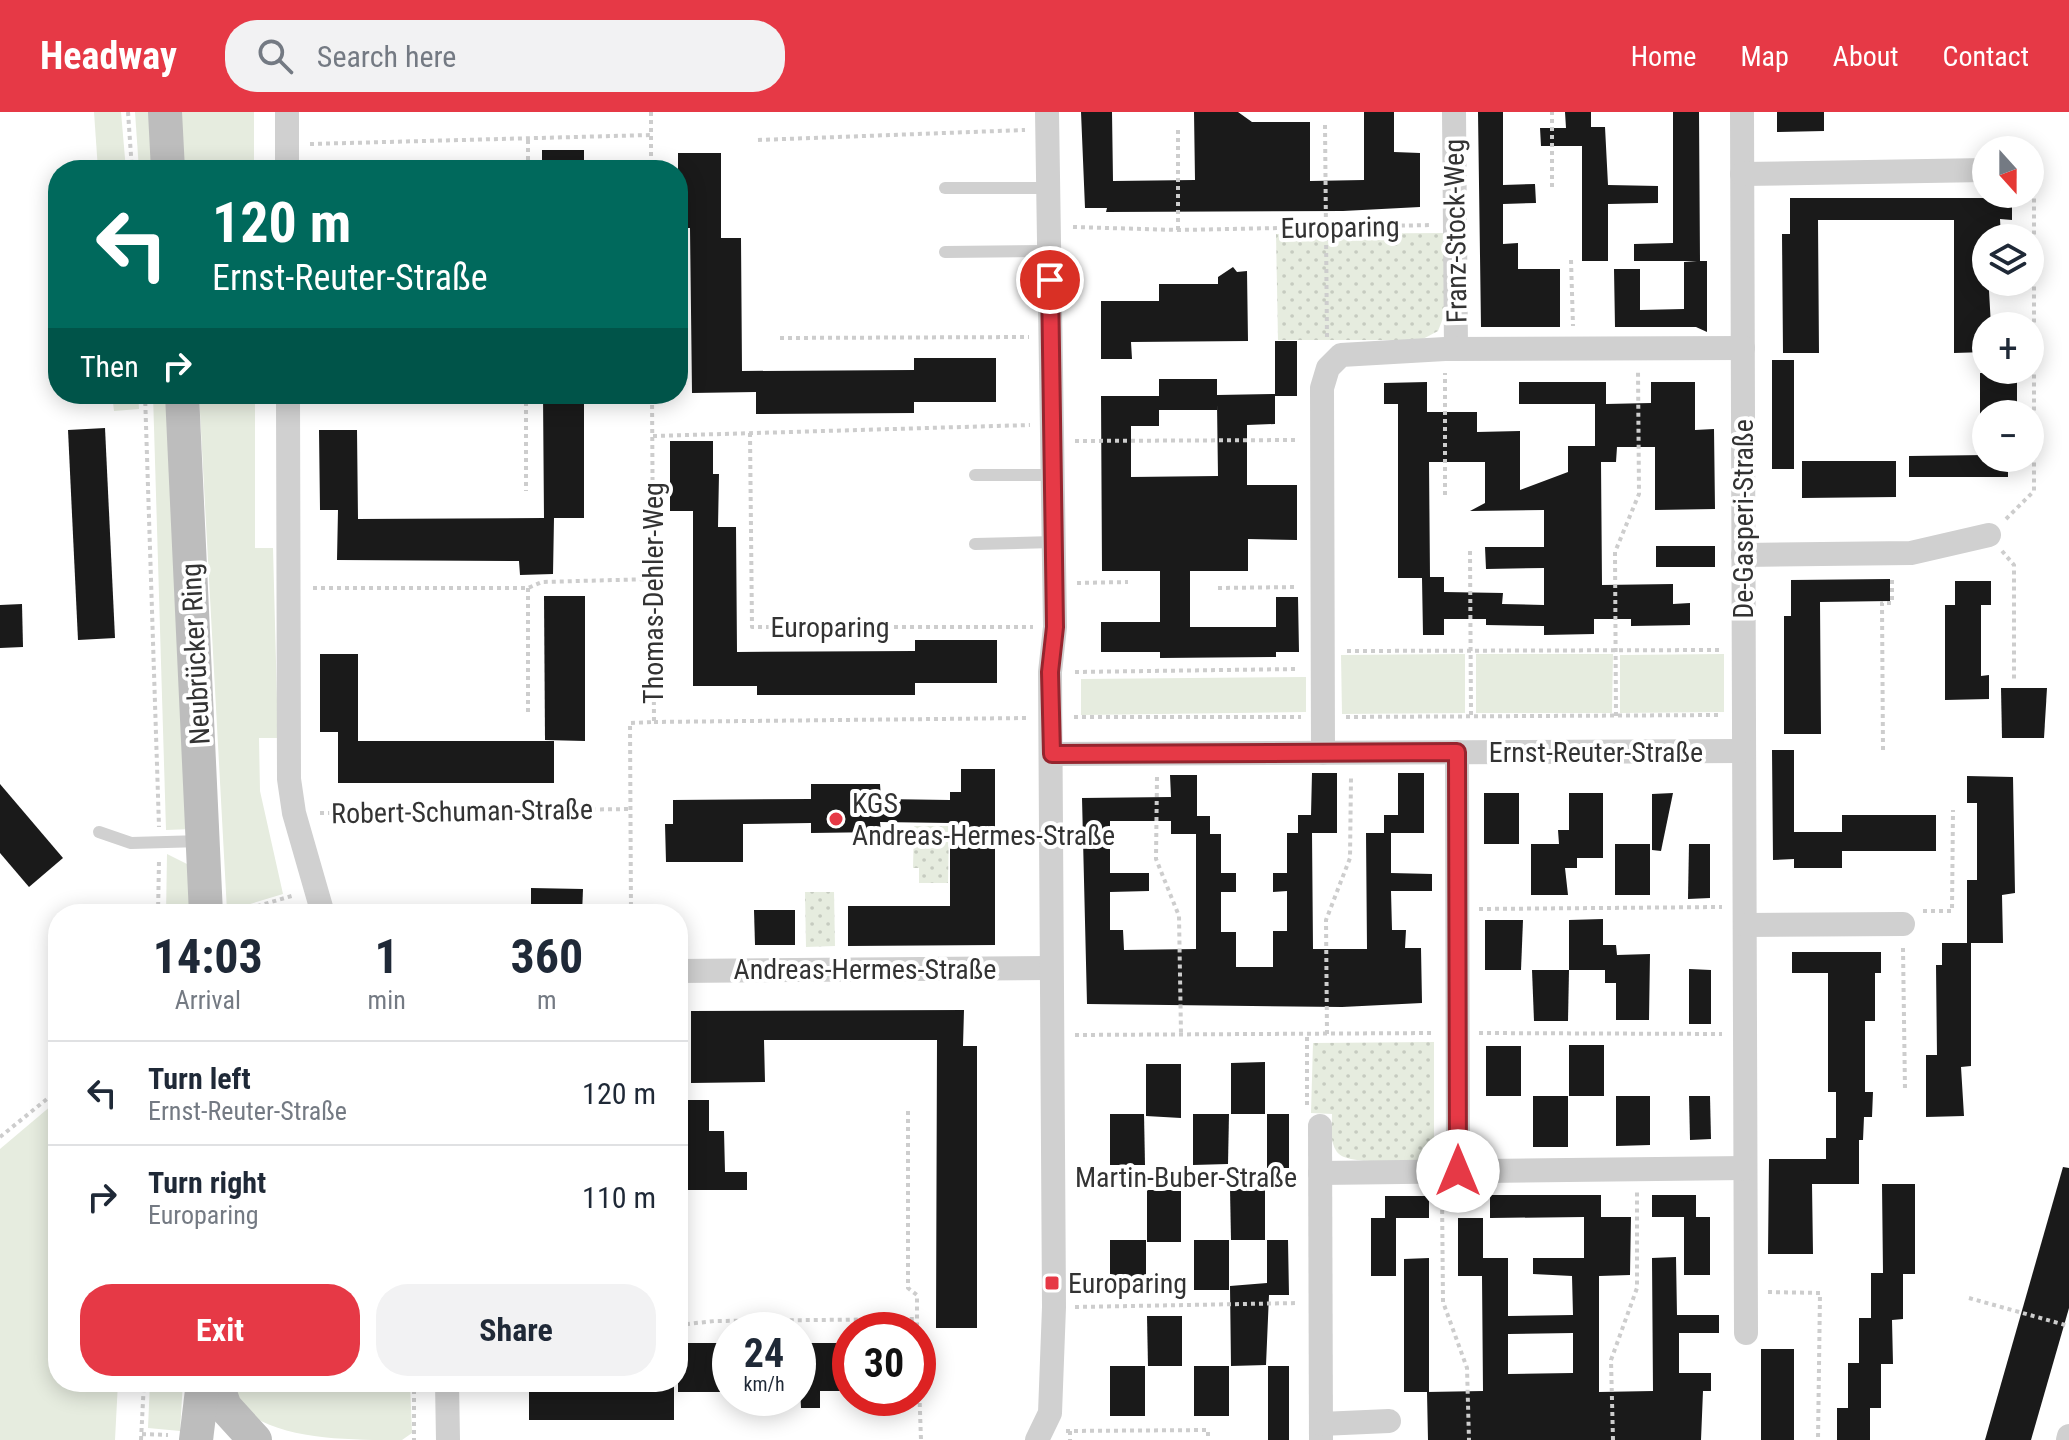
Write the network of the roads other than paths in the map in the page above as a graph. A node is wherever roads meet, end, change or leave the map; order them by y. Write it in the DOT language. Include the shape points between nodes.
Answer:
graph roads {
  1 [pos="165,112"];
  2 [pos="287,112"];
  3 [pos="1454,112"];
  4 [pos="1742,112"];
  5 [pos="1047,120"];
  6 [pos="167,160"];
  7 [pos="287,160"];
  8 [pos="1972,170"];
  9 [pos="1742,174"];
  10 [pos="945,188"];
  11 [pos="1048,188"];
  12 [pos="1049,239"];
  13 [pos="945,252"];
  14 [pos="1743,348"];
  15 [pos="1450,349"];
  16 [pos="183,404"];
  17 [pos="288,404"];
  18 [pos="975,475"];
  19 [pos="1053,475"];
  20 [pos="1989,535"];
  21 [pos="1054,542"];
  22 [pos="975,544"];
  23 [pos="1743,555"];
  24 [pos="1744,751"];
  25 [pos="1457,752"];
  26 [pos="1323,753"];
  27 [pos="1052,754"];
  28 [pos="99,832"];
  29 [pos="205,841"];
  30 [pos="206,904"];
  31 [pos="320,904"];
  32 [pos="1744,916"];
  33 [pos="1903,924"];
  34 [pos="1051,968"];
  35 [pos="688,971"];
  36 [pos="1320,1126"];
  37 [pos="1745,1168"];
  38 [pos="1450,1171"];
  39 [pos="1320,1175"];
  40 [pos="1746,1333"];
  41 [pos="202,1392"];
  42 [pos="220,1392"];
  43 [pos="447,1392"];
  44 [pos="1389,1421"];
  45 [pos="1321,1432"];
  46 [pos="1040,1436"];
  47 [pos="196,1440"];
  48 [pos="255,1440"];
  49 [pos="448,1440"];
  1 -- 6 [label="main road"];
  2 -- 7 [label="street"];
  3 -- 15 [label="street, Franz-Stock-Weg"];
  4 -- 9 [label="street, De-Gasperi-Straße"];
  5 -- 11 [label="street"];
  8 -- 9 [label="street"];
  9 -- 14 [label="street, De-Gasperi-Straße"];
  10 -- 11 [label="lane"];
  11 -- 12 [label="street"];
  12 -- 13 [label="lane"];
  12 -- 19 [label="street"];
  14 -- 15 [label="street"];
  14 -- 23 [label="street, De-Gasperi-Straße"];
  15 -- 26 [label="street" via="1358,351 1341,355 1328,368 1322,388"];
  16 -- 29 [label="main road, Neubrücker Ring"];
  17 -- 31 [label="street, Robert-Schuman-Straße" via="289,779"];
  18 -- 19 [label="lane"];
  19 -- 21 [label="street"];
  20 -- 23 [label="street" via="1911,553"];
  21 -- 22 [label="lane"];
  21 -- 27 [label="street"];
  23 -- 24 [label="street, De-Gasperi-Straße"];
  24 -- 25 [label="street, Ernst-Reuter-Straße"];
  24 -- 32 [label="street, De-Gasperi-Straße"];
  25 -- 26 [label="street, Ernst-Reuter-Straße"];
  25 -- 38 [label="street" via="1457,1033"];
  26 -- 27 [label="street, Ernst-Reuter-Straße"];
  27 -- 34 [label="street"];
  28 -- 29 [label="lane" via="131,843"];
  29 -- 30 [label="main road, Neubrücker Ring"];
  32 -- 33 [label="street"];
  32 -- 37 [label="street, De-Gasperi-Straße"];
  34 -- 35 [label="street, Andreas-Hermes-Straße"];
  34 -- 46 [label="street" via="1054,1307 1050,1413"];
  36 -- 39 [label="street, Martin-Buber-Straße"];
  37 -- 38 [label="street, Martin-Buber-Straße"];
  37 -- 40 [label="street, De-Gasperi-Straße"];
  38 -- 39 [label="street, Martin-Buber-Straße"];
  39 -- 45 [label="street, Martin-Buber-Straße"];
  41 -- 47 [label="main road"];
  42 -- 48 [label="main road" via="225,1407"];
  43 -- 49 [label="street"];
  44 -- 45 [label="street, Martin-Buber-Straße"];
}
